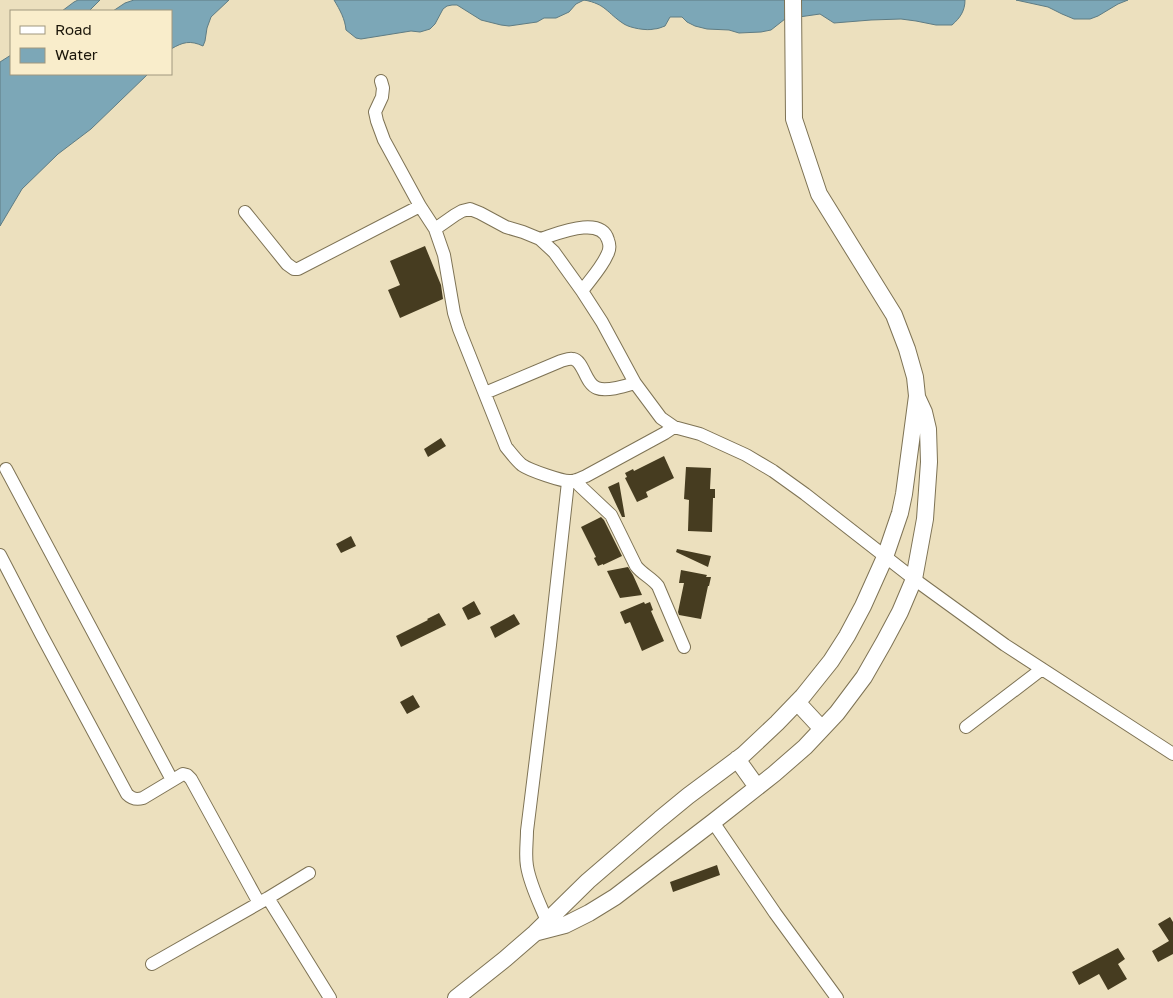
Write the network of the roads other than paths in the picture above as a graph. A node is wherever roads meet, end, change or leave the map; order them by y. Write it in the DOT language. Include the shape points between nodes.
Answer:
graph roads {
  1 [pos="794,0"];
  2 [pos="381,81"];
  3 [pos="420,206"];
  4 [pos="245,212"];
  5 [pos="435,229"];
  6 [pos="540,239"];
  7 [pos="582,291"];
  8 [pos="635,384"];
  9 [pos="485,393"];
  10 [pos="917,396"];
  11 [pos="674,427"];
  12 [pos="6,469"];
  13 [pos="572,481"];
  14 [pos="0,555"];
  15 [pos="885,557"];
  16 [pos="914,580"];
  17 [pos="684,647"];
  18 [pos="1042,669"];
  19 [pos="797,702"];
  20 [pos="966,727"];
  21 [pos="822,729"];
  22 [pos="1173,754"];
  23 [pos="737,759"];
  24 [pos="172,780"];
  25 [pos="757,787"];
  26 [pos="713,822"];
  27 [pos="309,873"];
  28 [pos="264,900"];
  29 [pos="547,921"];
  30 [pos="536,933"];
  31 [pos="152,964"];
  32 [pos="330,998"];
  33 [pos="456,998"];
  34 [pos="837,998"];
  1 -- 10 [label="street" via="794,119 819,194 894,315 915,377"];
  2 -- 3 [label="street" via="382,97 375,116 384,140"];
  3 -- 4 [label="street" via="298,269 287,264"];
  3 -- 5 [label="street"];
  5 -- 6 [label="street" via="462,211 470,210"];
  5 -- 9 [label="street" via="444,255 454,313"];
  6 -- 7 [label="street" via="554,252"];
  6 -- 7 [label="street" via="590,227 607,235 610,248 607,256"];
  7 -- 8 [label="street"];
  8 -- 9 [label="street" via="595,388 572,358"];
  8 -- 11 [label="street" via="661,418"];
  9 -- 13 [label="street" via="506,447 516,459 528,469"];
  10 -- 15 [label="street" via="904,494"];
  10 -- 16 [label="street" via="928,429 929,462 925,519"];
  11 -- 13 [label="street"];
  11 -- 15 [label="street" via="700,434 773,471"];
  12 -- 24 [label="street"];
  13 -- 17 [label="street" via="611,515 636,566 661,590"];
  13 -- 29 [label="street" via="526,847 527,866"];
  14 -- 24 [label="street" via="127,794 131,798 143,798"];
  15 -- 16 [label="street"];
  15 -- 19 [label="street" via="847,636"];
  16 -- 18 [label="street"];
  16 -- 21 [label="street" via="864,677"];
  18 -- 20 [label="street"];
  18 -- 22 [label="street"];
  19 -- 21 [label="street"];
  19 -- 23 [label="street"];
  21 -- 25 [label="street"];
  23 -- 25 [label="street"];
  23 -- 29 [label="street" via="660,819"];
  24 -- 28 [label="street" via="183,774 191,779"];
  25 -- 26 [label="street"];
  26 -- 30 [label="street" via="589,914"];
  26 -- 34 [label="street"];
  27 -- 28 [label="street"];
  28 -- 31 [label="street"];
  28 -- 32 [label="street"];
  29 -- 30 [label="street"];
  30 -- 33 [label="street"];
}
